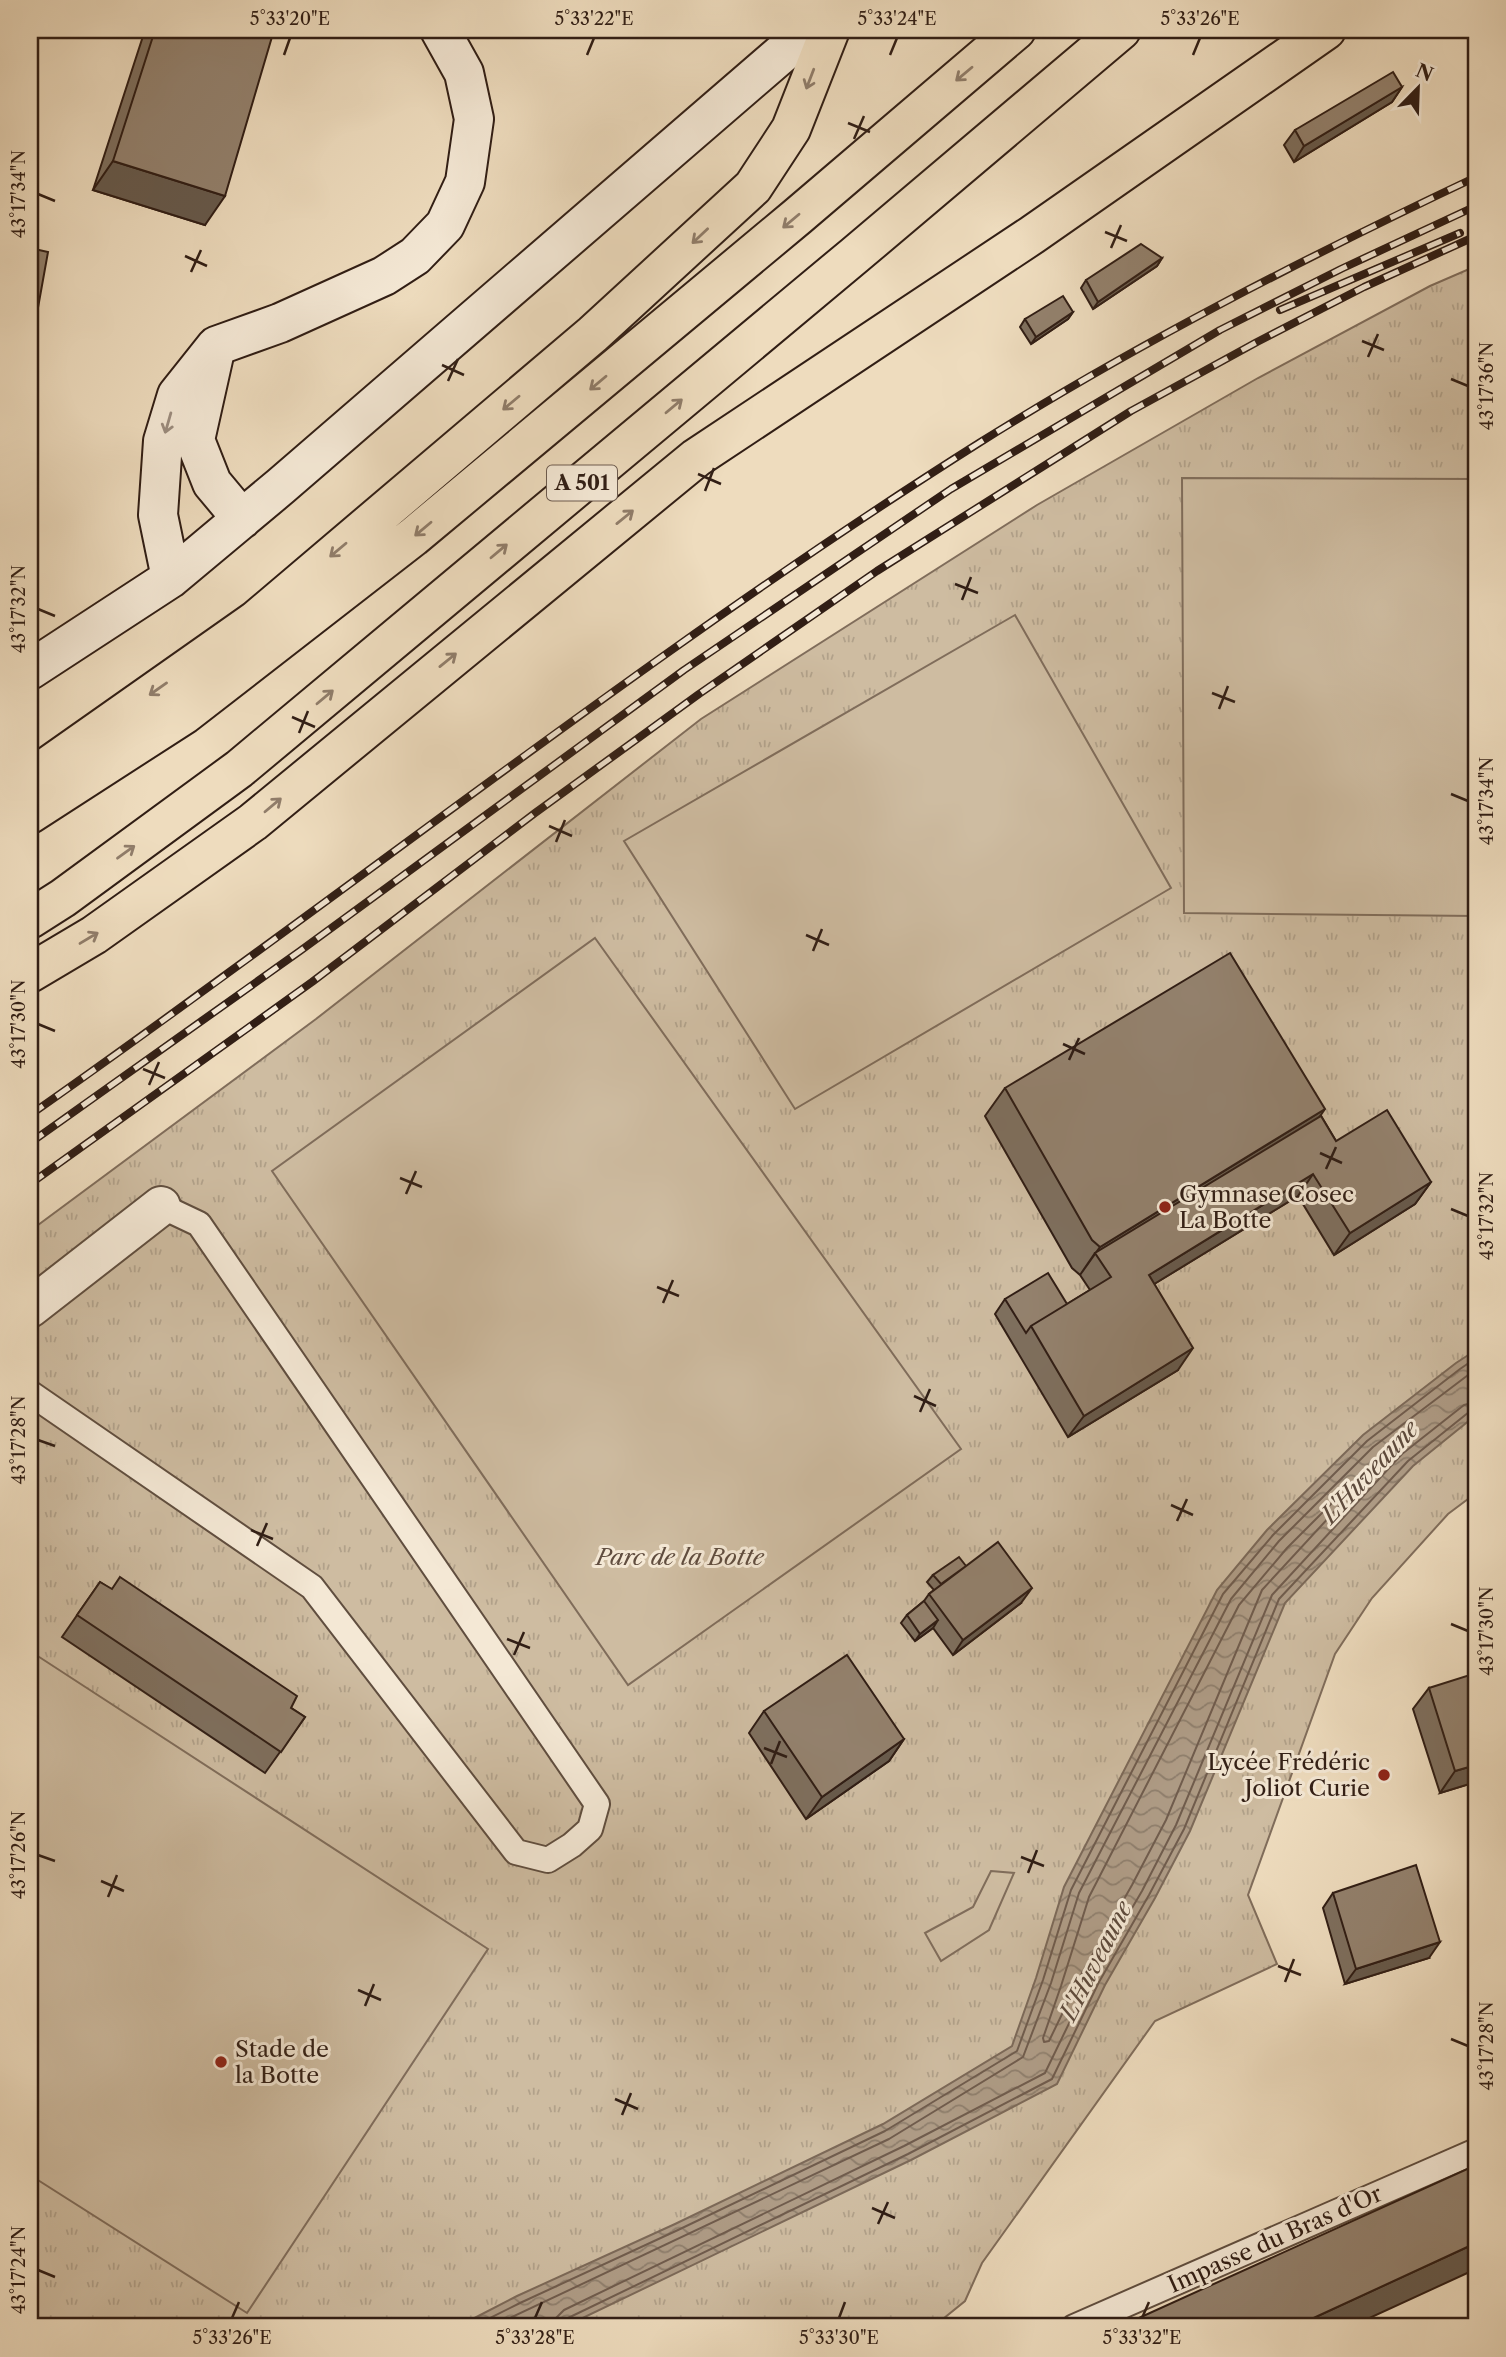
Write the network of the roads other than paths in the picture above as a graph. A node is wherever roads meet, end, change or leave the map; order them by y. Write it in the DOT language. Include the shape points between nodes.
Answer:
graph roads {
  1 [pos="440,30"];
  2 [pos="809,30"];
  3 [pos="830,30"];
  4 [pos="1016,30"];
  5 [pos="1121,30"];
  6 [pos="1326,30"];
  7 [pos="216,346"];
  8 [pos="242,519"];
  9 [pos="171,578"];
  10 [pos="30,670"];
  11 [pos="30,779"];
  12 [pos="30,814"];
  13 [pos="30,919"];
  14 [pos="30,973"];
  15 [pos="161,1206"];
  16 [pos="30,1308"];
  17 [pos="30,1393"];
  18 [pos="1476,2151"];
  19 [pos="1074,2327"];
  1 -- 7 [label="street" via="464,73 474,119 465,182 445,225 415,256 384,276"];
  2 -- 8 [label="street"];
  3 -- 11 [label="highway, one-way" via="791,129 753,187 593,334 256,620"];
  4 -- 12 [label="highway, A 501, one-way" via="413,537 185,714"];
  13 -- 5 [label="highway, A 501, one-way" via="239,769"];
  14 -- 6 [label="highway, one-way" via="94,935 253,822 696,458 1032,235"];
  7 -- 8 [label="street" via="195,440 212,483"];
  7 -- 9 [label="street, one-way" via="177,395 163,441 158,515"];
  8 -- 9 [label="street"];
  9 -- 10 [label="street"];
  15 -- 16 [label="street"];
  15 -- 17 [label="lane" via="199,1224 597,1804 590,1829 548,1860 516,1852 312,1587"];
  18 -- 19 [label="lane, Impasse du Bras d'Or"];
}
